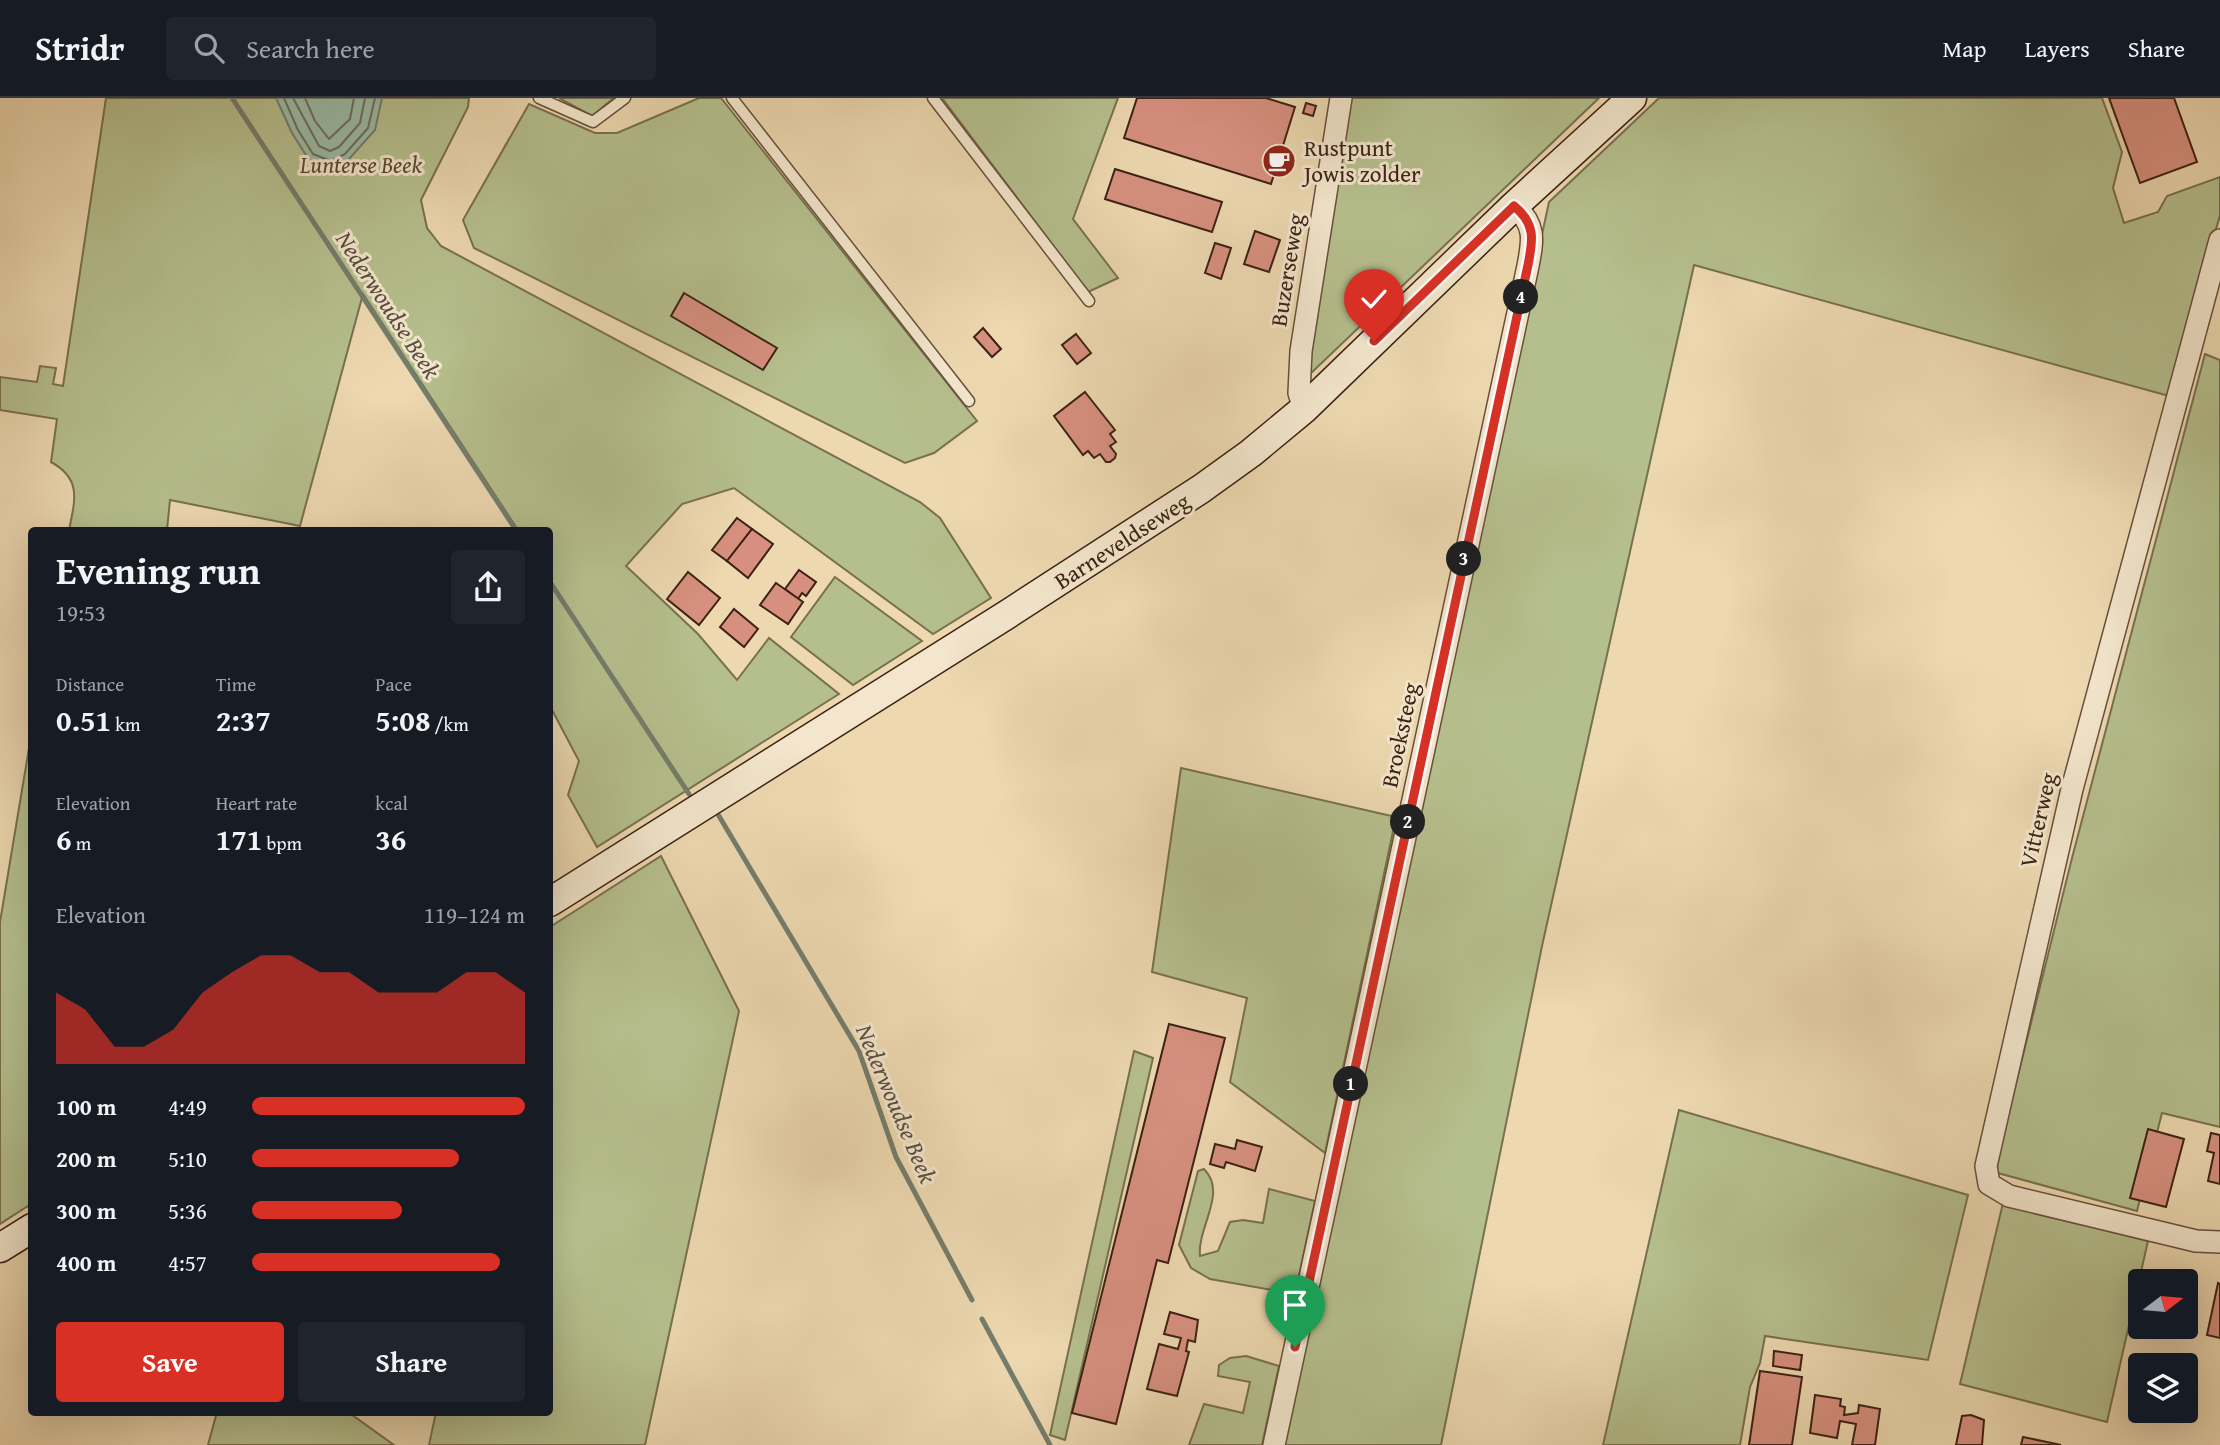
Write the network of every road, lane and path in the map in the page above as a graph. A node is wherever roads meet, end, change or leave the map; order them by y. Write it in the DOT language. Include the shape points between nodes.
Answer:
graph roads {
  1 [pos="539,98"];
  2 [pos="625,98"];
  3 [pos="732,98"];
  4 [pos="933,98"];
  5 [pos="1341,98"];
  6 [pos="1632,98"];
  7 [pos="1514,206"];
  8 [pos="2220,240"];
  9 [pos="1089,301"];
  10 [pos="969,401"];
  11 [pos="1304,409"];
  12 [pos="553,900"];
  13 [pos="28,1230"];
  14 [pos="2220,1242"];
  15 [pos="0,1248"];
  16 [pos="1273,1445"];
  1 -- 2 [label="lane" via="593,122"];
  3 -- 10 [label="lane"];
  4 -- 9 [label="lane"];
  5 -- 11 [label="street, Buzerseweg" via="1301,351 1299,393"];
  6 -- 7 [label="main road, Barneveldseweg"];
  7 -- 11 [label="main road, Barneveldseweg"];
  7 -- 16 [label="street, Broeksteeg" via="1532,227 1528,265"];
  8 -- 14 [label="street, Vitterweg" via="2072,789 1986,1166 1989,1184 2009,1196 2196,1241"];
  11 -- 12 [label="main road, Barneveldseweg" via="1190,497"];
  13 -- 15 [label="main road"];
}
